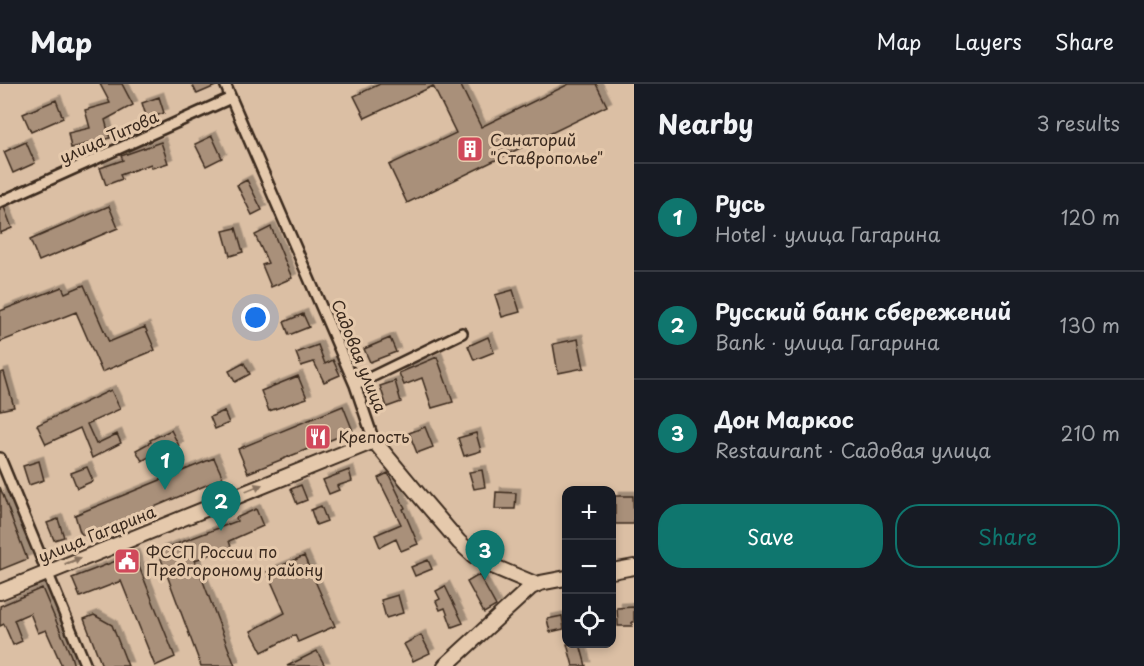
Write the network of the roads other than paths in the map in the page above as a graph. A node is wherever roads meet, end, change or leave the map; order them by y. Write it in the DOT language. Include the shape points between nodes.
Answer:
graph roads {
  1 [pos="225,84"];
  2 [pos="231,98"];
  3 [pos="0,202"];
  4 [pos="462,333"];
  5 [pos="355,385"];
  6 [pos="374,441"];
  7 [pos="0,458"];
  8 [pos="634,567"];
  9 [pos="616,570"];
  10 [pos="47,572"];
  11 [pos="562,579"];
  12 [pos="535,584"];
  13 [pos="0,592"];
  14 [pos="86,666"];
  15 [pos="445,666"];
  1 -- 2 [label="street, Садовая улица"];
  2 -- 3 [label="street, улица Титова"];
  2 -- 5 [label="street, Садовая улица"];
  4 -- 5 [label="street"];
  5 -- 6 [label="street, Садовая улица"];
  10 -- 6 [label="street, улица Гагарина, one-way"];
  6 -- 12 [label="street, Садовая улица" via="459,542 490,565"];
  7 -- 10 [label="street"];
  8 -- 9 [label="street"];
  10 -- 13 [label="street, улица Гагарина"];
  10 -- 14 [label="street"];
  11 -- 12 [label="street"];
  12 -- 15 [label="street"];
}
